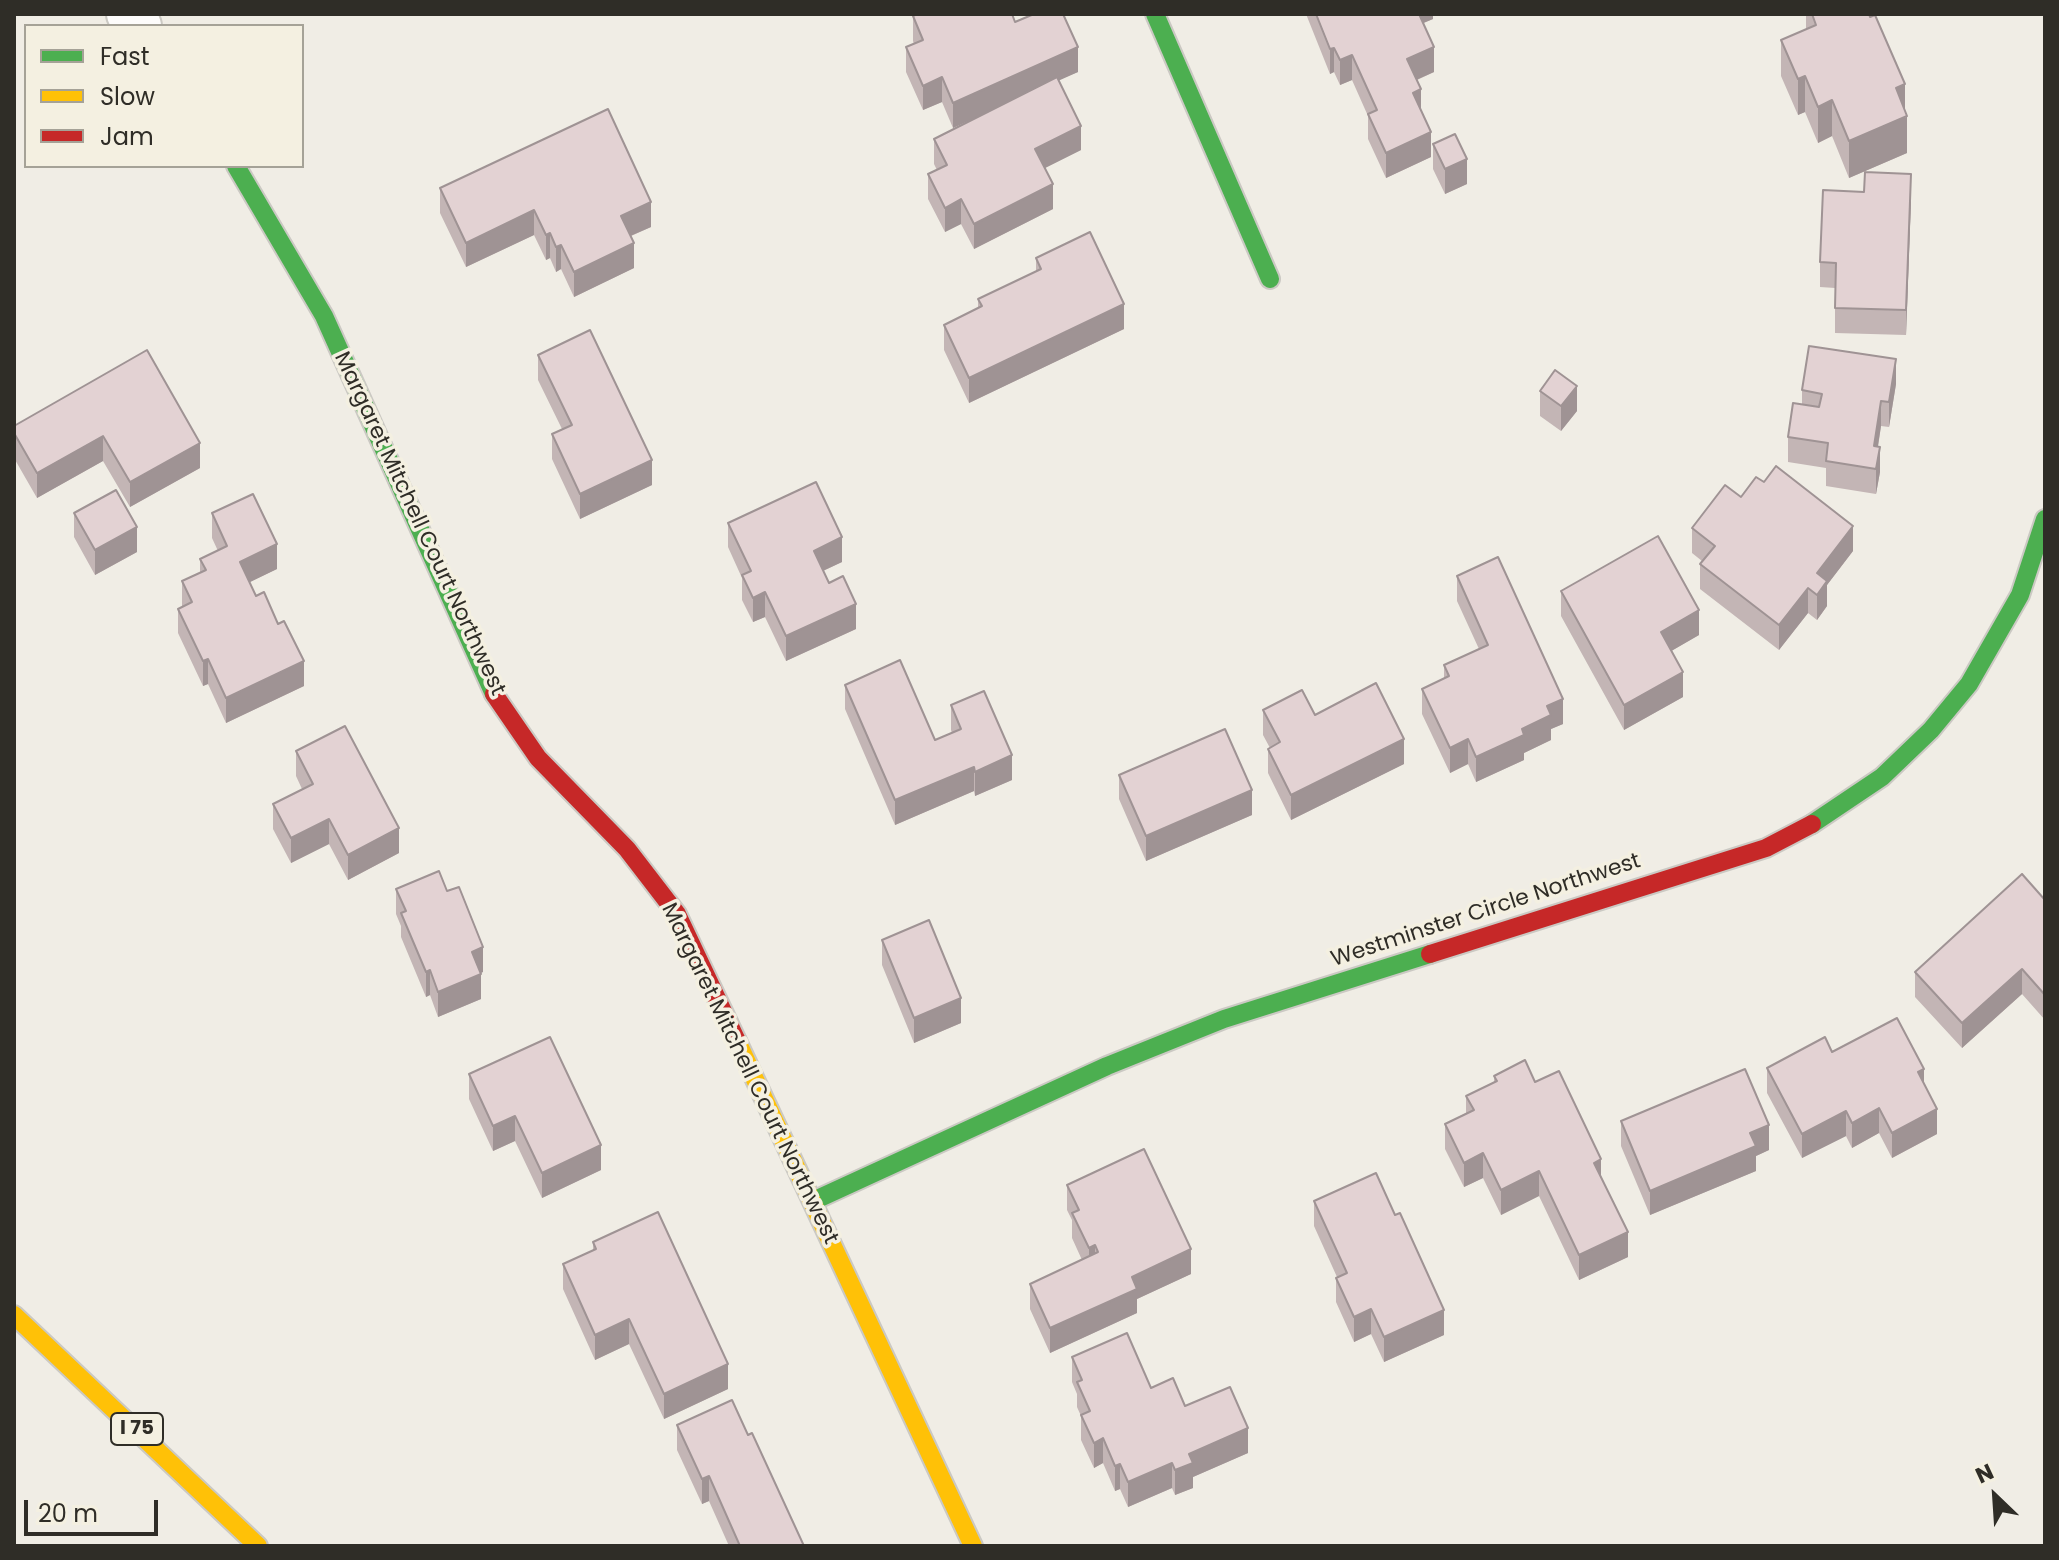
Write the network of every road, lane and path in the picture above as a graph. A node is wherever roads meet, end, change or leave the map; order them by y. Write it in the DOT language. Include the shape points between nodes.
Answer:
graph roads {
  1 [pos="1155,14"];
  2 [pos="237,168"];
  3 [pos="1270,279"];
  4 [pos="2045,519"];
  5 [pos="813,1201"];
  6 [pos="14,1315"];
  7 [pos="258,1546"];
  8 [pos="973,1546"];
  1 -- 3 [label="main road"];
  2 -- 5 [label="main road, Margaret Mitchell Court Northwest" via="324,316 488,685 538,758 627,849 677,914"];
  4 -- 5 [label="main road, Westminster Circle Northwest" via="2020,595 1969,684 1892,768 1827,816 1766,848 1224,1019 1107,1066"];
  5 -- 8 [label="main road, Margaret Mitchell Court Northwest"];
  6 -- 7 [label="main road, I 75"];
}
